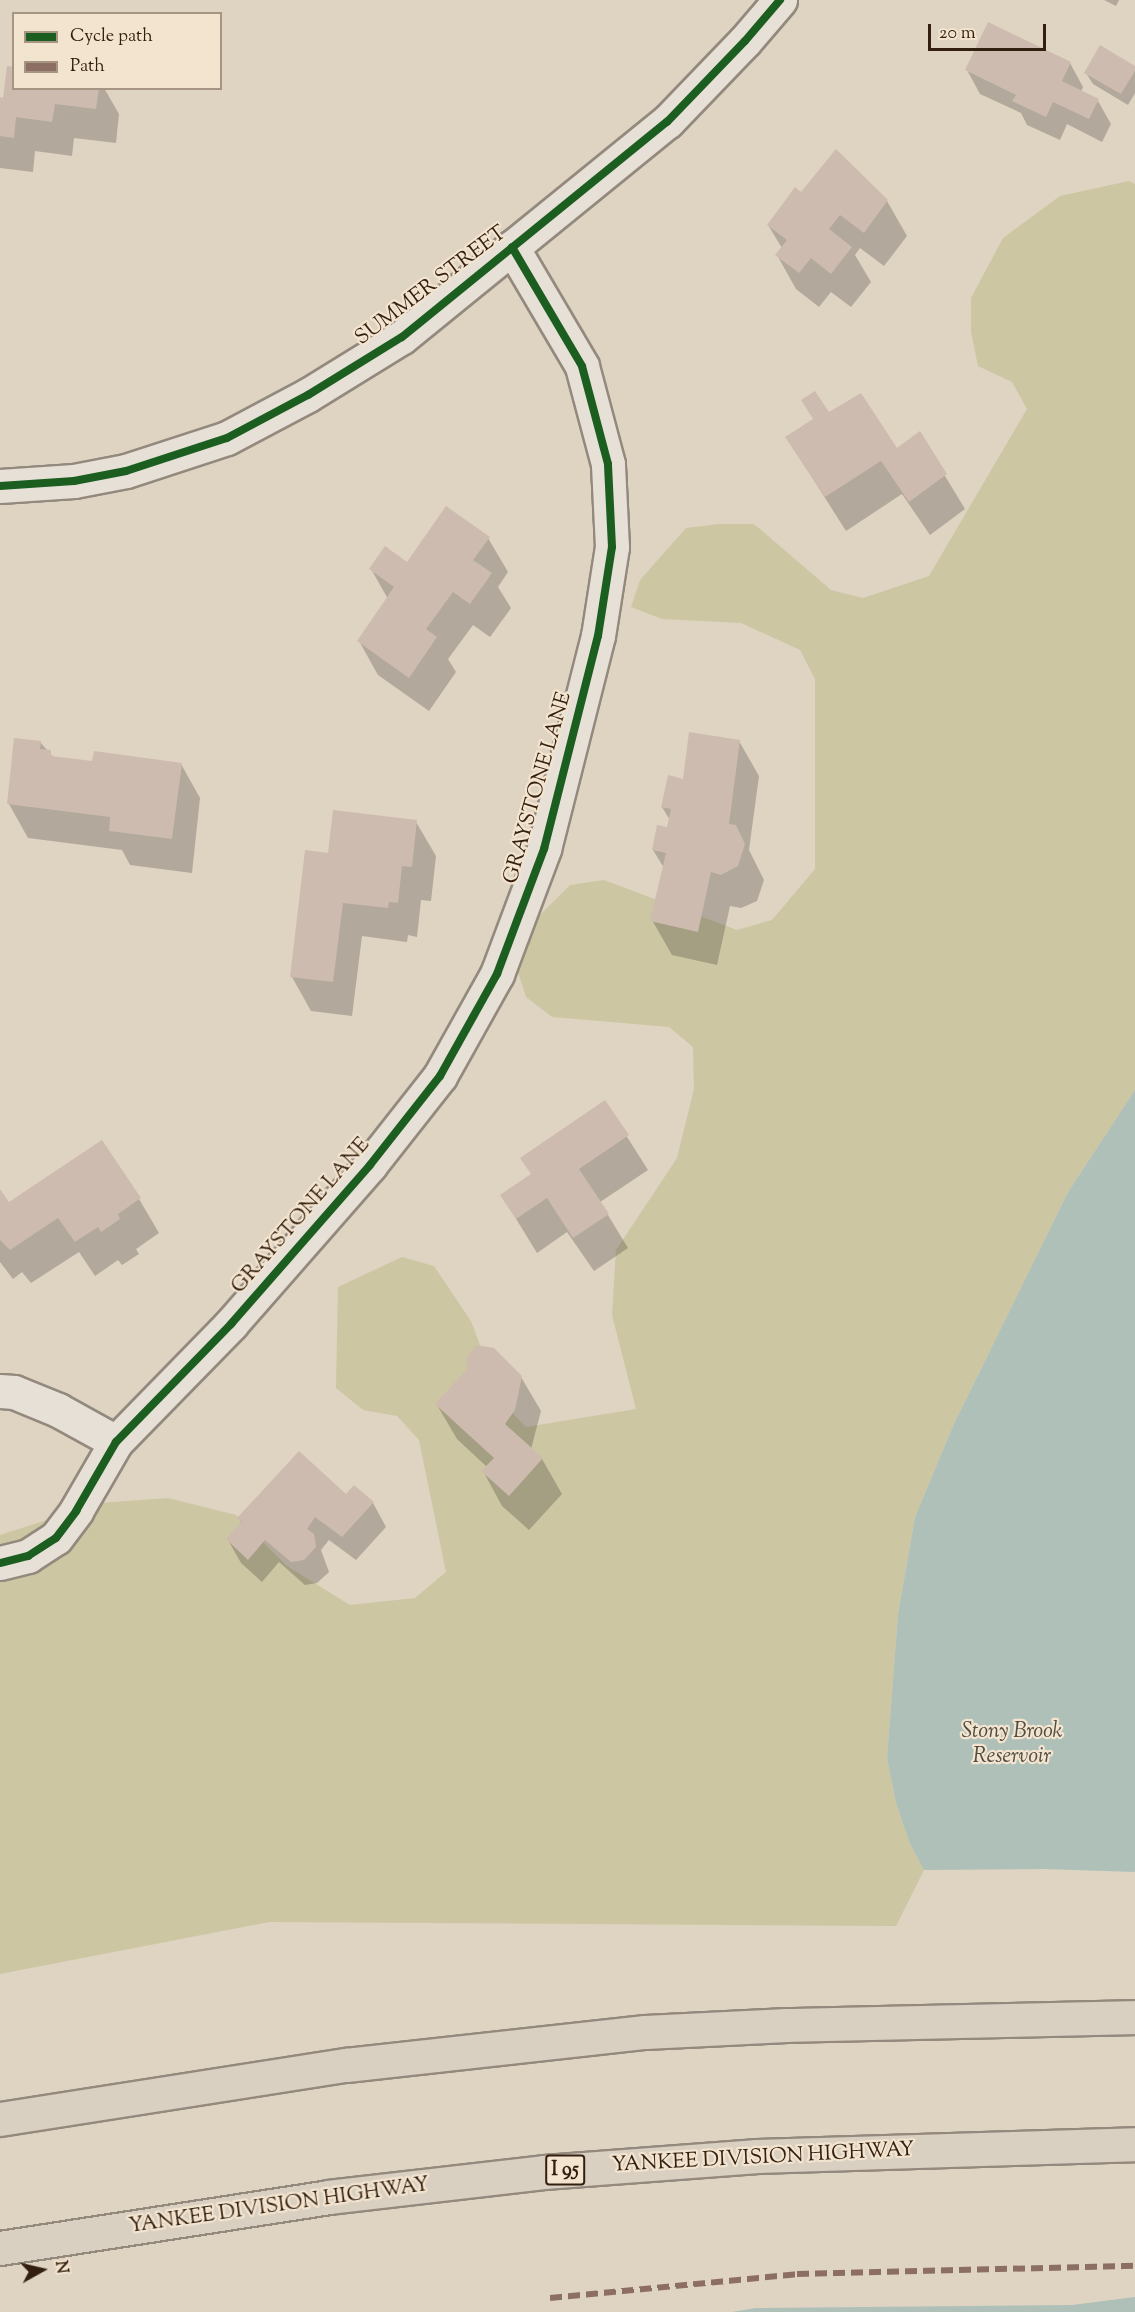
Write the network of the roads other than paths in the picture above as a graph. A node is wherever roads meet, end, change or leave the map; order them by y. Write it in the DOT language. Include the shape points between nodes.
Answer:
graph roads {
  1 [pos="780,0"];
  2 [pos="512,247"];
  3 [pos="0,486"];
  4 [pos="0,1391"];
  5 [pos="116,1442"];
  6 [pos="0,1563"];
  7 [pos="1135,2017"];
  8 [pos="0,2119"];
  9 [pos="1135,2144"];
  10 [pos="0,2248"];
  1 -- 2 [label="street, SUMMER STREET" via="667,122"];
  2 -- 3 [label="street, SUMMER STREET" via="402,337 308,395 227,438 126,471 74,481"];
  2 -- 5 [label="street, GRAYSTONE LANE" via="582,366 608,464 612,547 598,636 544,849 497,974 440,1076 370,1164 231,1324"];
  4 -- 5 [label="street" via="14,1392 58,1410"];
  5 -- 6 [label="street, GRAYSTONE LANE" via="56,1538 28,1556"];
  7 -- 8 [label="highway" via="799,2024 645,2032 346,2065"];
  9 -- 10 [label="highway, YANKEE DIVISION HIGHWAY / I 95" via="757,2156 544,2172 328,2197"];
}
